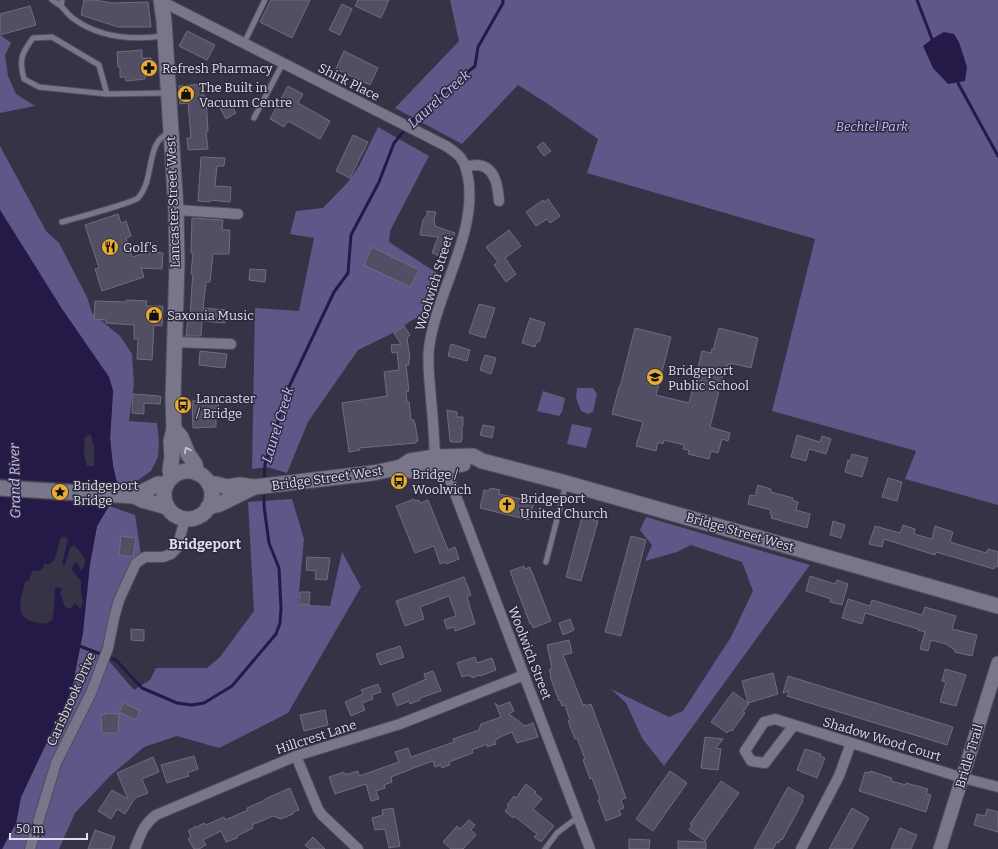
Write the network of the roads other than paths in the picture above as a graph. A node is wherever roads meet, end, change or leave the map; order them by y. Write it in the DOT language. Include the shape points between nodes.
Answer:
graph roads {
  1 [pos="52,0"];
  2 [pos="62,0"];
  3 [pos="161,0"];
  4 [pos="264,0"];
  5 [pos="61,6"];
  6 [pos="165,36"];
  7 [pos="244,43"];
  8 [pos="283,63"];
  9 [pos="168,93"];
  10 [pos="107,94"];
  11 [pos="254,118"];
  12 [pos="171,132"];
  13 [pos="465,166"];
  14 [pos="499,202"];
  15 [pos="176,210"];
  16 [pos="238,214"];
  17 [pos="62,222"];
  18 [pos="174,342"];
  19 [pos="231,344"];
  20 [pos="174,429"];
  21 [pos="435,457"];
  22 [pos="482,461"];
  23 [pos="447,466"];
  24 [pos="401,467"];
  25 [pos="197,473"];
  26 [pos="169,481"];
  27 [pos="566,483"];
  28 [pos="208,484"];
  29 [pos="254,487"];
  30 [pos="0,488"];
  31 [pos="127,496"];
  32 [pos="167,507"];
  33 [pos="208,507"];
  34 [pos="184,519"];
  35 [pos="546,562"];
  36 [pos="998,606"];
  37 [pos="998,663"];
  38 [pos="524,675"];
  39 [pos="794,725"];
  40 [pos="851,743"];
  41 [pos="296,756"];
  42 [pos="963,778"];
  43 [pos="998,787"];
  44 [pos="578,817"];
  45 [pos="30,849"];
  46 [pos="135,849"];
  47 [pos="358,849"];
  48 [pos="545,849"];
  49 [pos="590,849"];
  50 [pos="801,849"];
  51 [pos="940,849"];
  1 -- 5 [label="lane"];
  2 -- 5 [label="lane"];
  3 -- 6 [label="main road, Lancaster Street West"];
  3 -- 7 [label="street, Shirk Place"];
  4 -- 7 [label="lane"];
  5 -- 6 [label="lane" via="73,19 90,29 107,34 126,38"];
  6 -- 9 [label="main road, Lancaster Street West"];
  7 -- 8 [label="street, Shirk Place"];
  8 -- 11 [label="lane"];
  8 -- 13 [label="street, Shirk Place" via="456,152"];
  9 -- 10 [label="lane"];
  9 -- 12 [label="main road, Lancaster Street West"];
  10 -- 10 [label="lane" via="39,87 24,80 20,67 24,50 33,38 52,37 99,65"];
  12 -- 15 [label="main road, Lancaster Street West"];
  12 -- 17 [label="lane" via="162,135 155,144 146,186 137,199"];
  13 -- 14 [label="street" via="480,165 490,170 497,181"];
  13 -- 21 [label="street, Woolwich Street" via="469,186 466,224 432,330 429,349"];
  15 -- 16 [label="street"];
  15 -- 18 [label="main road, Lancaster Street West"];
  18 -- 19 [label="street"];
  18 -- 20 [label="main road, Lancaster Street West"];
  25 -- 20 [label="main road, one-way" via="181,437"];
  20 -- 26 [label="main road, Lancaster Street West"];
  21 -- 22 [label="main road, Bridge Street West" via="473,456"];
  21 -- 24 [label="main road, Bridge Street West" via="410,461"];
  22 -- 23 [label="main road, Bridge Street West" via="474,465"];
  22 -- 27 [label="main road, Bridge Street West"];
  23 -- 24 [label="main road, Bridge Street West" via="412,470"];
  23 -- 38 [label="street, Woolwich Street" via="448,475"];
  24 -- 29 [label="main road, Bridge Street West" via="373,473"];
  25 -- 26 [label="main road" via="180,472"];
  25 -- 28 [label="main road" via="206,479"];
  26 -- 31 [label="main road"];
  26 -- 32 [label="main road" via="164,495"];
  27 -- 35 [label="lane"];
  27 -- 36 [label="main road, Bridge Street West"];
  28 -- 29 [label="main road, Bridge Street West"];
  28 -- 33 [label="main road" via="211,495"];
  29 -- 33 [label="main road, Bridge Street West" via="220,504"];
  30 -- 31 [label="main road"];
  31 -- 32 [label="main road"];
  32 -- 34 [label="main road" via="174,515"];
  33 -- 34 [label="main road" via="198,516"];
  34 -- 45 [label="street, Carisbrook Drive" via="177,548 171,554 163,557 145,557 136,563 120,600 108,648 91,693 56,763"];
  37 -- 42 [label="street, Bridle Trail"];
  38 -- 41 [label="street, Hillcrest Lane" via="400,724"];
  38 -- 44 [label="street, Woolwich Street"];
  39 -- 39 [label="street, Shadow Wood Court" via="775,719 764,722 745,751 752,761 765,763"];
  39 -- 40 [label="street, Shadow Wood Court"];
  40 -- 42 [label="street, Shadow Wood Court"];
  40 -- 50 [label="street" via="839,776"];
  41 -- 46 [label="street, Hillcrest Lane" via="156,815 142,829"];
  41 -- 47 [label="street" via="318,809"];
  42 -- 43 [label="street, Shadow Wood Court"];
  42 -- 51 [label="street, Bridle Trail"];
  44 -- 48 [label="lane" via="557,833"];
  44 -- 49 [label="street, Woolwich Street"];
}
